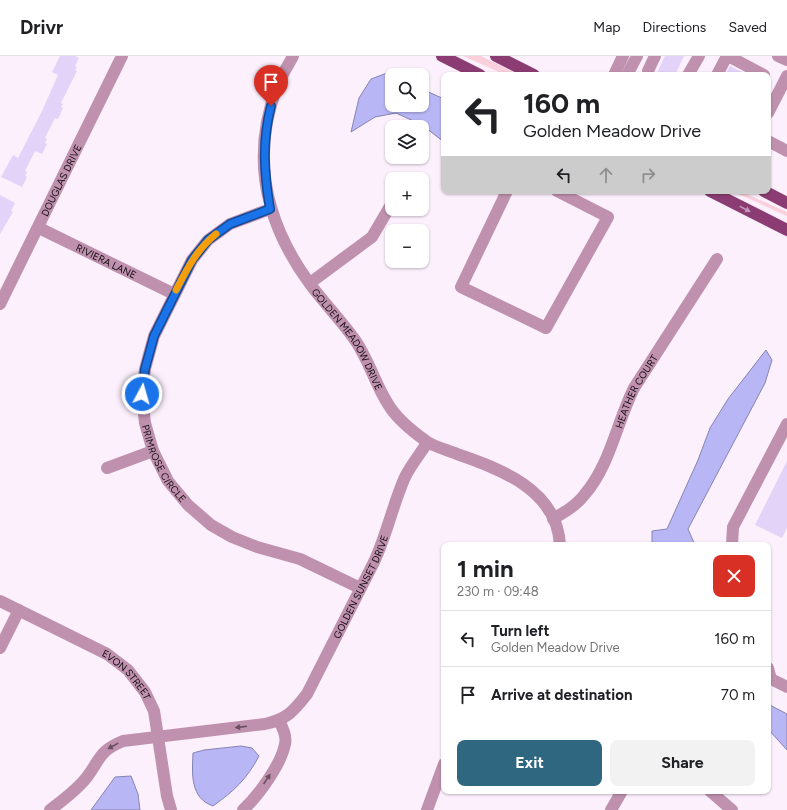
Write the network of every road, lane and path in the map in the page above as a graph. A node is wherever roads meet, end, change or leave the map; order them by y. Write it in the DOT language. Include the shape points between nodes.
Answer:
graph roads {
  1 [pos="122,56"];
  2 [pos="293,56"];
  3 [pos="442,56"];
  4 [pos="496,56"];
  5 [pos="624,56"];
  6 [pos="637,56"];
  7 [pos="656,56"];
  8 [pos="699,56"];
  9 [pos="728,56"];
  10 [pos="778,56"];
  11 [pos="787,60"];
  12 [pos="474,72"];
  13 [pos="528,72"];
  14 [pos="616,72"];
  15 [pos="629,72"];
  16 [pos="648,72"];
  17 [pos="690,72"];
  18 [pos="719,72"];
  19 [pos="758,72"];
  20 [pos="771,78"];
  21 [pos="785,82"];
  22 [pos="771,108"];
  23 [pos="771,142"];
  24 [pos="786,148"];
  25 [pos="506,194"];
  26 [pos="564,194"];
  27 [pos="716,194"];
  28 [pos="770,194"];
  29 [pos="787,203"];
  30 [pos="270,209"];
  31 [pos="385,215"];
  32 [pos="39,228"];
  33 [pos="787,230"];
  34 [pos="717,259"];
  35 [pos="310,283"];
  36 [pos="174,294"];
  37 [pos="0,304"];
  38 [pos="787,424"];
  39 [pos="427,442"];
  40 [pos="153,451"];
  41 [pos="107,468"];
  42 [pos="553,519"];
  43 [pos="559,542"];
  44 [pos="732,542"];
  45 [pos="360,588"];
  46 [pos="0,601"];
  47 [pos="19,610"];
  48 [pos="0,648"];
  49 [pos="771,676"];
  50 [pos="787,687"];
  51 [pos="279,720"];
  52 [pos="159,737"];
  53 [pos="441,772"];
  54 [pos="620,794"];
  55 [pos="713,794"];
  56 [pos="50,810"];
  57 [pos="171,810"];
  58 [pos="243,810"];
  59 [pos="427,810"];
  60 [pos="611,810"];
  61 [pos="732,810"];
  1 -- 32 [label="street, DOUGLAS DRIVE"];
  2 -- 30 [label="street, GOLDEN MEADOW DRIVE" via="278,86 267,122 264,170"];
  3 -- 12 [label="main road"];
  4 -- 13 [label="main road"];
  5 -- 14 [label="street"];
  6 -- 15 [label="street"];
  7 -- 16 [label="street"];
  8 -- 17 [label="street"];
  9 -- 18 [label="street"];
  9 -- 19 [label="street"];
  10 -- 11 [label="street"];
  20 -- 21 [label="street"];
  21 -- 22 [label="street"];
  23 -- 24 [label="street"];
  25 -- 26 [label="street" via="461,287 546,328 608,217"];
  27 -- 33 [label="main road, one-way"];
  28 -- 29 [label="main road"];
  30 -- 35 [label="street, GOLDEN MEADOW DRIVE" via="288,250"];
  30 -- 36 [label="street, PRIMROSE CIRCLE" via="230,224 208,240 192,260"];
  31 -- 35 [label="street" via="372,237"];
  32 -- 36 [label="street, RIVIERA LANE"];
  32 -- 37 [label="street, DOUGLAS DRIVE"];
  34 -- 42 [label="street, HEATHER COURT" via="634,388 596,479 585,495"];
  35 -- 39 [label="street, GOLDEN MEADOW DRIVE" via="355,340 388,405 407,426"];
  36 -- 40 [label="street, PRIMROSE CIRCLE" via="154,336 145,369 142,394"];
  38 -- 44 [label="street" via="733,527"];
  39 -- 42 [label="street, GOLDEN MEADOW DRIVE" via="495,467 518,479 538,495"];
  39 -- 45 [label="street, GOLDEN SUNSET DRIVE" via="406,476 383,544"];
  40 -- 41 [label="street"];
  40 -- 45 [label="street, PRIMROSE CIRCLE" via="168,481 188,506 211,524 232,537 300,559"];
  42 -- 43 [label="street, GOLDEN MEADOW DRIVE"];
  45 -- 51 [label="street, GOLDEN SUNSET DRIVE" via="307,694 293,712"];
  46 -- 47 [label="street, EVON STREET"];
  47 -- 48 [label="street"];
  47 -- 52 [label="street, EVON STREET" via="107,654 128,670 145,692 154,711"];
  49 -- 50 [label="street"];
  51 -- 52 [label="street, GOLDEN SUNSET DRIVE, one-way"];
  58 -- 51 [label="street, one-way" via="268,779 279,759 285,744 284,730"];
  52 -- 56 [label="street, GOLDEN SUNSET DRIVE, one-way" via="122,741 110,747 99,756 87,777"];
  52 -- 57 [label="street, EVON STREET" via="163,774"];
  53 -- 59 [label="street"];
  54 -- 60 [label="street"];
  55 -- 61 [label="street"];
}
